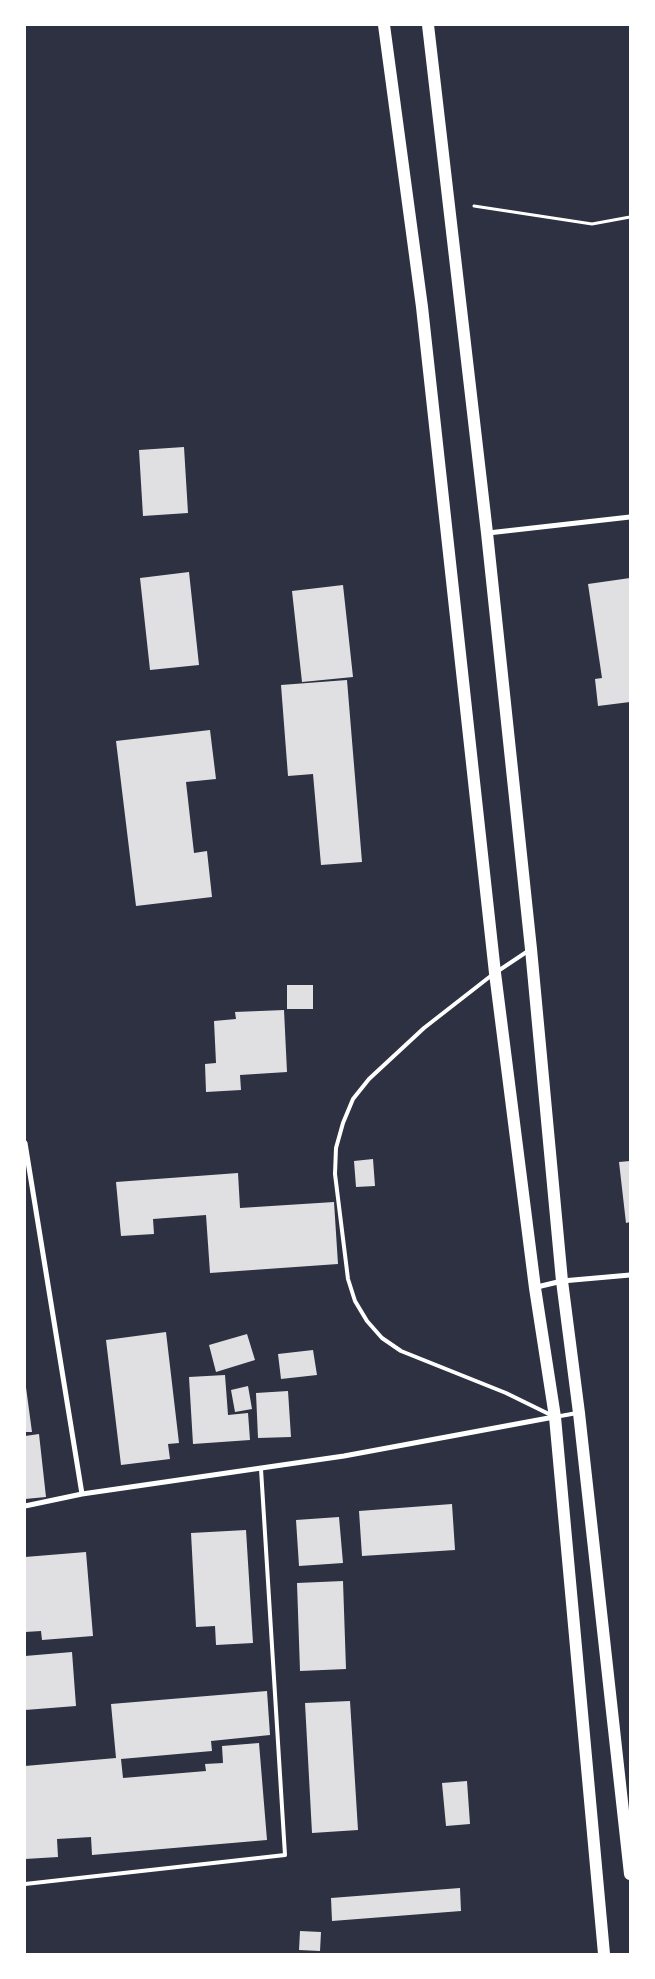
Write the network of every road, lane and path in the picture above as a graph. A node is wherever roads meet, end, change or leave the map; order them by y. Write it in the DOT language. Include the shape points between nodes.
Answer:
graph roads {
  1 [pos="384,25"];
  2 [pos="428,25"];
  3 [pos="448,202"];
  4 [pos="630,217"];
  5 [pos="630,517"];
  6 [pos="487,533"];
  7 [pos="531,949"];
  8 [pos="495,973"];
  9 [pos="25,1143"];
  10 [pos="630,1275"];
  11 [pos="562,1281"];
  12 [pos="535,1288"];
  13 [pos="579,1413"];
  14 [pos="554,1417"];
  15 [pos="261,1469"];
  16 [pos="82,1494"];
  17 [pos="25,1506"];
  18 [pos="630,1874"];
  19 [pos="25,1884"];
  20 [pos="604,1954"];
  1 -- 8 [label="main road" via="422,308"];
  2 -- 3 [label="main road"];
  3 -- 4 [label="path" via="592,224"];
  3 -- 6 [label="main road"];
  5 -- 6 [label="street"];
  6 -- 7 [label="main road"];
  7 -- 8 [label="lane"];
  7 -- 11 [label="main road"];
  8 -- 12 [label="main road"];
  8 -- 14 [label="lane" via="424,1028 369,1079 353,1100 340,1131 335,1174 348,1280 367,1321 400,1351 506,1393"];
  9 -- 16 [label="street"];
  10 -- 11 [label="street"];
  11 -- 12 [label="street"];
  11 -- 13 [label="main road"];
  12 -- 14 [label="main road"];
  13 -- 14 [label="lane"];
  13 -- 18 [label="main road"];
  14 -- 15 [label="street"];
  14 -- 20 [label="main road"];
  15 -- 16 [label="street"];
  15 -- 19 [label="lane" via="285,1855"];
  16 -- 17 [label="street"];
}
